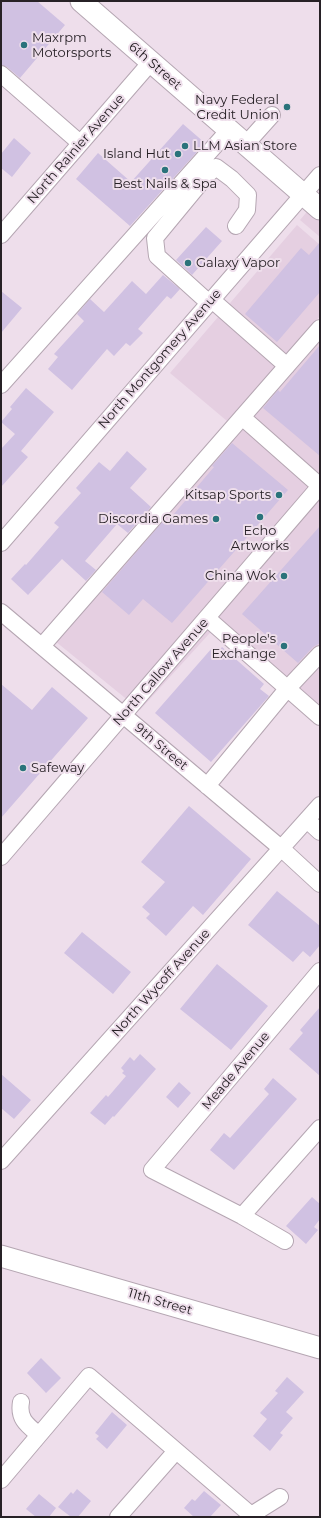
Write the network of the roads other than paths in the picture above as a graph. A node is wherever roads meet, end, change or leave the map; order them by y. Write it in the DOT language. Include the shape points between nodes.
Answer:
graph roads {
  1 [pos="81,1"];
  2 [pos="152,62"];
  3 [pos="1,74"];
  4 [pos="272,115"];
  5 [pos="229,130"];
  6 [pos="80,143"];
  7 [pos="246,144"];
  8 [pos="320,175"];
  9 [pos="303,194"];
  10 [pos="320,209"];
  11 [pos="4,225"];
  12 [pos="236,226"];
  13 [pos="210,301"];
  14 [pos="320,328"];
  15 [pos="287,366"];
  16 [pos="1,385"];
  17 [pos="242,417"];
  18 [pos="320,486"];
  19 [pos="1,543"];
  20 [pos="1,612"];
  21 [pos="207,618"];
  22 [pos="42,646"];
  23 [pos="320,654"];
  24 [pos="287,689"];
  25 [pos="123,715"];
  26 [pos="320,717"];
  27 [pos="207,786"];
  28 [pos="320,805"];
  29 [pos="307,820"];
  30 [pos="320,832"];
  31 [pos="282,848"];
  32 [pos="1,857"];
  33 [pos="320,884"];
  34 [pos="320,971"];
  35 [pos="320,1128"];
  36 [pos="1,1162"];
  37 [pos="242,1216"];
  38 [pos="285,1241"];
  39 [pos="1,1256"];
  40 [pos="320,1348"];
  41 [pos="20,1402"];
  42 [pos="39,1435"];
  43 [pos="176,1451"];
  44 [pos="1,1480"];
  45 [pos="280,1497"];
  46 [pos="249,1516"];
  47 [pos="118,1517"];
  1 -- 2 [label="main road, 6th Street"];
  2 -- 5 [label="main road, 6th Street"];
  2 -- 6 [label="street, North Rainier Avenue"];
  3 -- 6 [label="street"];
  4 -- 7 [label="street"];
  5 -- 7 [label="main road, 6th Street"];
  5 -- 16 [label="street"];
  6 -- 11 [label="street, North Rainier Avenue"];
  7 -- 9 [label="main road, 6th Street"];
  8 -- 9 [label="street, North Montgomery Avenue"];
  9 -- 10 [label="main road, 6th Street"];
  9 -- 13 [label="street, North Montgomery Avenue"];
  12 -- 13 [label="street" via="247,210 248,194 216,167 155,238 157,256"];
  13 -- 15 [label="street"];
  13 -- 19 [label="street, North Montgomery Avenue"];
  14 -- 15 [label="street"];
  15 -- 17 [label="street"];
  17 -- 18 [label="street"];
  17 -- 22 [label="street"];
  18 -- 21 [label="street, North Callow Avenue"];
  20 -- 22 [label="street, 9th Street"];
  21 -- 24 [label="street"];
  21 -- 25 [label="street, North Callow Avenue"];
  22 -- 25 [label="street, 9th Street"];
  23 -- 24 [label="street"];
  24 -- 26 [label="street"];
  24 -- 27 [label="street"];
  25 -- 27 [label="street, 9th Street"];
  25 -- 32 [label="street, North Callow Avenue"];
  27 -- 31 [label="street, 9th Street"];
  28 -- 29 [label="street, North Wycoff Avenue"];
  29 -- 30 [label="street"];
  29 -- 31 [label="street, North Wycoff Avenue"];
  31 -- 33 [label="street, 9th Street"];
  31 -- 36 [label="street, North Wycoff Avenue"];
  34 -- 37 [label="street, Meade Avenue" via="152,1170"];
  35 -- 37 [label="street"];
  37 -- 38 [label="street"];
  39 -- 40 [label="main road, 11th Street"];
  41 -- 42 [label="street" via="22,1419"];
  42 -- 43 [label="street" via="89,1376"];
  42 -- 44 [label="street"];
  43 -- 46 [label="street"];
  43 -- 47 [label="street"];
  45 -- 46 [label="street"];
}
